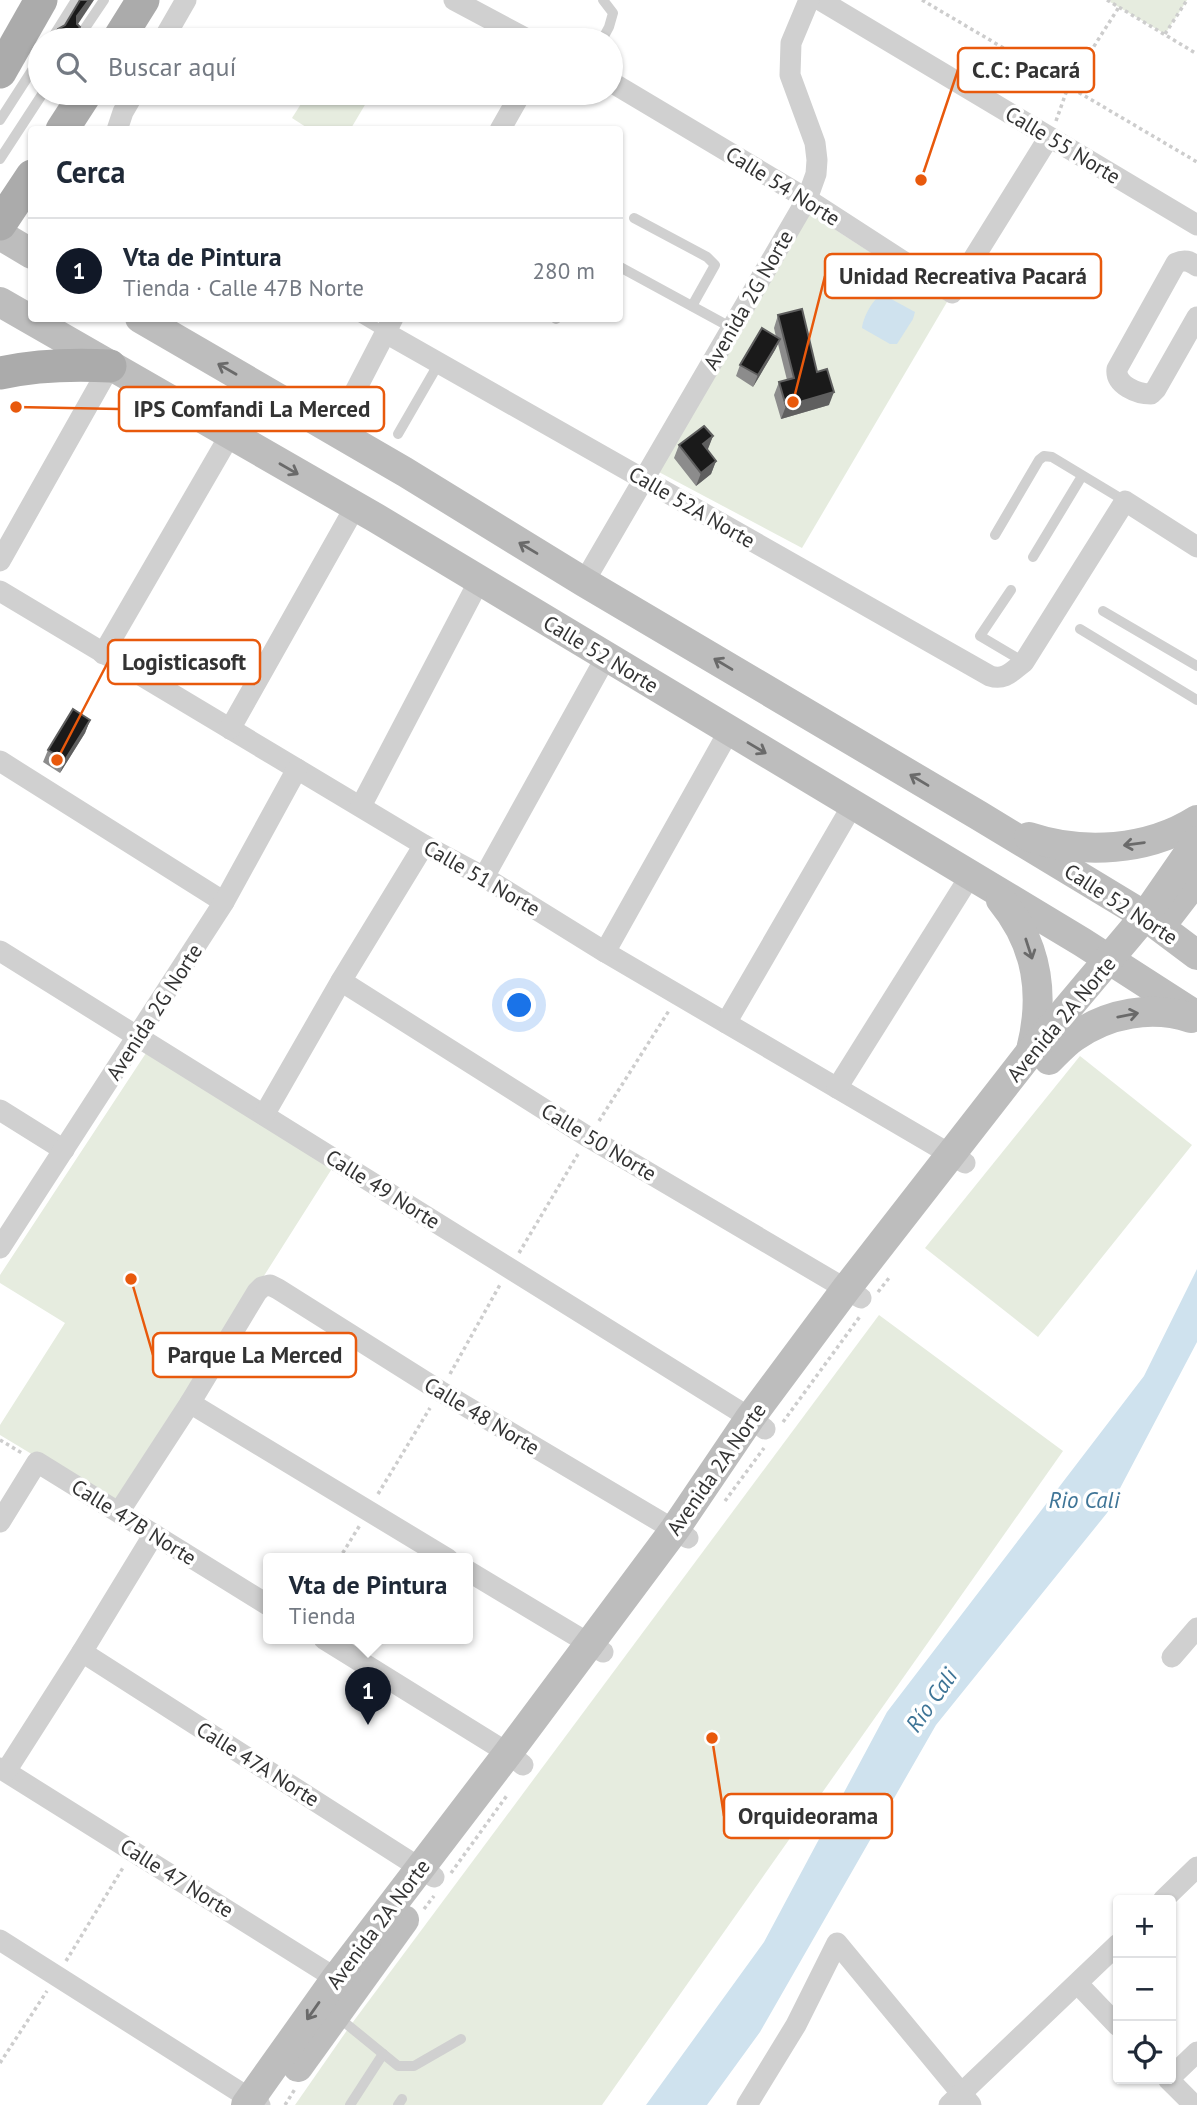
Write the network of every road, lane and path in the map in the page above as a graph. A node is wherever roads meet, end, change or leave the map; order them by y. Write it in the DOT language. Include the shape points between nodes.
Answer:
graph roads {
  1 [pos="41,0"];
  2 [pos="76,0"];
  3 [pos="104,0"];
  4 [pos="143,0"];
  5 [pos="186,0"];
  6 [pos="454,0"];
  7 [pos="603,0"];
  8 [pos="809,0"];
  9 [pos="820,0"];
  10 [pos="922,0"];
  11 [pos="1187,0"];
  12 [pos="1109,1"];
  13 [pos="1119,7"];
  14 [pos="29,28"];
  15 [pos="58,28"];
  16 [pos="85,28"];
  17 [pos="126,28"];
  18 [pos="170,28"];
  19 [pos="502,28"];
  20 [pos="608,28"];
  21 [pos="28,29"];
  22 [pos="1165,34"];
  23 [pos="1197,54"];
  24 [pos="13,63"];
  25 [pos="1068,87"];
  26 [pos="623,89"];
  27 [pos="35,105"];
  28 [pos="79,105"];
  29 [pos="84,105"];
  30 [pos="127,105"];
  31 [pos="514,105"];
  32 [pos="0,120"];
  33 [pos="65,126"];
  34 [pos="79,126"];
  35 [pos="118,126"];
  36 [pos="502,126"];
  37 [pos="1049,138"];
  38 [pos="0,159"];
  39 [pos="1197,162"];
  40 [pos="28,182"];
  41 [pos="807,199"];
  42 [pos="634,218"];
  43 [pos="0,224"];
  44 [pos="1197,225"];
  45 [pos="0,235"];
  46 [pos="28,252"];
  47 [pos="1197,266"];
  48 [pos="623,269"];
  49 [pos="0,302"];
  50 [pos="692,306"];
  51 [pos="28,317"];
  52 [pos="1197,317"];
  53 [pos="36,322"];
  54 [pos="150,322"];
  55 [pos="389,326"];
  56 [pos="732,328"];
  57 [pos="439,363"];
  58 [pos="110,366"];
  59 [pos="0,373"];
  60 [pos="334,432"];
  61 [pos="398,434"];
  62 [pos="230,435"];
  63 [pos="1083,476"];
  64 [pos="644,480"];
  65 [pos="1125,501"];
  66 [pos="355,507"];
  67 [pos="995,535"];
  68 [pos="1197,547"];
  69 [pos="1033,557"];
  70 [pos="0,561"];
  71 [pos="479,581"];
  72 [pos="584,582"];
  73 [pos="1010,590"];
  74 [pos="0,591"];
  75 [pos="1103,611"];
  76 [pos="1080,629"];
  77 [pos="103,654"];
  78 [pos="606,657"];
  79 [pos="1024,662"];
  80 [pos="1197,666"];
  81 [pos="1197,701"];
  82 [pos="230,729"];
  83 [pos="729,731"];
  84 [pos="0,761"];
  85 [pos="297,769"];
  86 [pos="361,806"];
  87 [pos="852,806"];
  88 [pos="978,815"];
  89 [pos="1197,820"];
  90 [pos="1197,841"];
  91 [pos="424,845"];
  92 [pos="484,877"];
  93 [pos="1197,878"];
  94 [pos="982,883"];
  95 [pos="1114,897"];
  96 [pos="224,902"];
  97 [pos="1152,926"];
  98 [pos="1082,942"];
  99 [pos="0,951"];
  100 [pos="605,952"];
  101 [pos="1197,955"];
  102 [pos="1117,965"];
  103 [pos="1197,970"];
  104 [pos="341,981"];
  105 [pos="1197,1018"];
  106 [pos="726,1023"];
  107 [pos="137,1038"];
  108 [pos="1039,1057"];
  109 [pos="837,1088"];
  110 [pos="0,1110"];
  111 [pos="264,1115"];
  112 [pos="64,1150"];
  113 [pos="958,1159"];
  114 [pos="0,1248"];
  115 [pos="853,1294"];
  116 [pos="190,1403"];
  117 [pos="757,1423"];
  118 [pos="0,1440"];
  119 [pos="37,1462"];
  120 [pos="119,1512"];
  121 [pos="0,1522"];
  122 [pos="682,1533"];
  123 [pos="154,1534"];
  124 [pos="438,1553"];
  125 [pos="473,1574"];
  126 [pos="263,1602"];
  127 [pos="1197,1628"];
  128 [pos="332,1644"];
  129 [pos="595,1648"];
  130 [pos="82,1652"];
  131 [pos="1172,1657"];
  132 [pos="515,1759"];
  133 [pos="3,1769"];
  134 [pos="134,1851"];
  135 [pos="1197,1867"];
  136 [pos="427,1872"];
  137 [pos="1168,1895"];
  138 [pos="0,1940"];
  139 [pos="1113,1949"];
  140 [pos="56,1977"];
  141 [pos="345,1983"];
  142 [pos="1078,1984"];
  143 [pos="336,2015"];
  144 [pos="1113,2021"];
  145 [pos="461,2039"];
  146 [pos="1197,2052"];
  147 [pos="383,2054"];
  148 [pos="0,2063"];
  149 [pos="1176,2072"];
  150 [pos="1175,2084"];
  151 [pos="960,2101"];
  152 [pos="257,2104"];
  153 [pos="349,2105"];
  154 [pos="747,2105"];
  155 [pos="1194,2105"];
  1 -- 14 [label="main road"];
  2 -- 15 [label="lane"];
  3 -- 16 [label="lane"];
  4 -- 17 [label="main road"];
  5 -- 18 [label="street"];
  6 -- 19 [label="street"];
  7 -- 20 [label="lane" via="613,13"];
  8 -- 41 [label="street, Avenida 2G Norte" via="791,43 790,75 815,143 816,174"];
  9 -- 37 [label="street, Calle 55 Norte"];
  10 -- 25 [label="path"];
  11 -- 22 [label="path"];
  12 -- 13 [label="path"];
  13 -- 22 [label="path"];
  13 -- 25 [label="path"];
  21 -- 24 [label="main road"];
  22 -- 23 [label="path"];
  24 -- 32 [label="lane"];
  25 -- 37 [label="path"];
  25 -- 39 [label="path"];
  26 -- 41 [label="street, Calle 54 Norte"];
  27 -- 38 [label="lane"];
  28 -- 33 [label="main road"];
  29 -- 34 [label="main road"];
  30 -- 35 [label="street"];
  31 -- 36 [label="street"];
  37 -- 41 [label="street, Calle 54 Norte" via="952,293"];
  37 -- 44 [label="street, Calle 55 Norte"];
  40 -- 43 [label="main road"];
  41 -- 56 [label="street, Avenida 2G Norte"];
  42 -- 50 [label="lane" via="715,265"];
  45 -- 46 [label="main road"];
  47 -- 52 [label="street" via="1189,260 1176,263 1117,369 1120,383 1151,394"];
  48 -- 50 [label="lane"];
  49 -- 51 [label="main road, Calle 52 Norte"];
  50 -- 56 [label="lane"];
  53 -- 58 [label="main road, Calle 52 Norte"];
  60 -- 54 [label="main road, Calle 52 Norte, one-way"];
  55 -- 57 [label="street, Calle 52A Norte"];
  55 -- 60 [label="street"];
  56 -- 64 [label="street, Avenida 2G Norte"];
  57 -- 61 [label="lane"];
  57 -- 64 [label="street, Calle 52A Norte"];
  58 -- 59 [label="main road" via="67,364"];
  58 -- 62 [label="main road, Calle 52 Norte"];
  58 -- 70 [label="street"];
  72 -- 60 [label="main road, Calle 52 Norte, one-way"];
  62 -- 66 [label="main road, Calle 52 Norte, one-way"];
  62 -- 77 [label="street"];
  63 -- 65 [label="lane"];
  63 -- 67 [label="lane" via="1044,456"];
  63 -- 69 [label="lane"];
  64 -- 72 [label="street, Avenida 2G Norte"];
  64 -- 79 [label="street, Calle 52A Norte" via="978,670 999,679"];
  65 -- 68 [label="street"];
  65 -- 79 [label="street"];
  66 -- 71 [label="main road, Calle 52 Norte"];
  66 -- 82 [label="street"];
  71 -- 78 [label="main road, Calle 52 Norte"];
  71 -- 86 [label="street"];
  88 -- 72 [label="main road, Calle 52 Norte, one-way"];
  73 -- 79 [label="lane" via="980,636"];
  74 -- 77 [label="street, Calle 51 Norte"];
  75 -- 80 [label="lane"];
  76 -- 81 [label="lane"];
  77 -- 82 [label="street, Calle 51 Norte"];
  78 -- 83 [label="main road, Calle 52 Norte"];
  78 -- 92 [label="street"];
  82 -- 85 [label="street, Calle 51 Norte"];
  83 -- 87 [label="main road, Calle 52 Norte, one-way"];
  83 -- 100 [label="street"];
  84 -- 96 [label="street"];
  85 -- 86 [label="street, Calle 51 Norte"];
  85 -- 96 [label="street, Avenida 2G Norte"];
  86 -- 91 [label="street, Calle 51 Norte"];
  87 -- 94 [label="main road, Calle 52 Norte"];
  87 -- 106 [label="street"];
  89 -- 88 [label="main road, one-way" via="1145,842 1076,847 1020,834"];
  88 -- 95 [label="main road, Calle 52 Norte"];
  90 -- 97 [label="main road, Avenida 2A Norte"];
  91 -- 92 [label="street, Calle 51 Norte"];
  91 -- 104 [label="street"];
  92 -- 100 [label="street, Calle 51 Norte"];
  93 -- 97 [label="main road, Avenida 2A Norte"];
  94 -- 98 [label="main road, Calle 52 Norte"];
  94 -- 108 [label="main road, one-way" via="1013,914 1026,939 1039,996"];
  94 -- 109 [label="street"];
  95 -- 97 [label="main road, Calle 52 Norte"];
  95 -- 98 [label="main road" via="1117,916 1108,933"];
  96 -- 107 [label="street, Avenida 2G Norte"];
  97 -- 101 [label="main road, Calle 52 Norte"];
  97 -- 102 [label="main road, Avenida 2A Norte"];
  97 -- 103 [label="main road"];
  98 -- 102 [label="main road, Calle 52 Norte"];
  99 -- 107 [label="street, Calle 49 Norte"];
  100 -- 106 [label="street, Calle 51 Norte"];
  102 -- 105 [label="main road, Calle 52 Norte"];
  102 -- 108 [label="main road, Avenida 2A Norte"];
  104 -- 111 [label="street"];
  104 -- 115 [label="street, Calle 50 Norte" via="589,1137"];
  108 -- 105 [label="main road, one-way" via="1100,1022 1130,1013"];
  106 -- 109 [label="street, Calle 51 Norte"];
  107 -- 111 [label="street, Calle 49 Norte"];
  107 -- 112 [label="street, Avenida 2G Norte"];
  108 -- 113 [label="main road, Avenida 2A Norte"];
  109 -- 113 [label="street, Calle 51 Norte"];
  110 -- 112 [label="street"];
  111 -- 117 [label="street, Calle 49 Norte"];
  112 -- 114 [label="street, Avenida 2G Norte"];
  113 -- 115 [label="main road, Avenida 2A Norte"];
  115 -- 117 [label="main road, Avenida 2A Norte"];
  116 -- 120 [label="street"];
  116 -- 122 [label="street, Calle 48 Norte" via="257,1293 270,1285"];
  116 -- 124 [label="street"];
  117 -- 122 [label="main road, Avenida 2A Norte"];
  118 -- 119 [label="path"];
  119 -- 120 [label="street, Calle 47B Norte"];
  119 -- 121 [label="street"];
  120 -- 123 [label="street, Calle 47B Norte"];
  122 -- 129 [label="main road, Avenida 2A Norte"];
  123 -- 126 [label="street, Calle 47B Norte"];
  123 -- 130 [label="street"];
  125 -- 129 [label="street"];
  127 -- 131 [label="street"];
  128 -- 132 [label="street"];
  129 -- 132 [label="main road, Avenida 2A Norte"];
  130 -- 133 [label="street"];
  130 -- 136 [label="street, Calle 47A Norte"];
  132 -- 136 [label="main road, Avenida 2A Norte"];
  133 -- 134 [label="street, Calle 47 Norte"];
  134 -- 140 [label="path"];
  134 -- 141 [label="street, Calle 47 Norte"];
  135 -- 137 [label="street"];
  136 -- 141 [label="main road, Avenida 2A Norte"];
  138 -- 140 [label="street"];
  139 -- 142 [label="street"];
  140 -- 148 [label="path"];
  140 -- 152 [label="street"];
  141 -- 143 [label="main road, Avenida 2A Norte"];
  141 -- 152 [label="main road, Avenida 2A Norte, one-way"];
  142 -- 144 [label="street"];
  142 -- 151 [label="street"];
  143 -- 147 [label="lane"];
  143 -- 152 [label="main road, Avenida 2A Norte"];
  145 -- 147 [label="lane" via="414,2066 398,2066"];
  146 -- 149 [label="street"];
  147 -- 153 [label="lane"];
  150 -- 155 [label="street"];
  151 -- 154 [label="street" via="836,1943 796,2025"];
}
